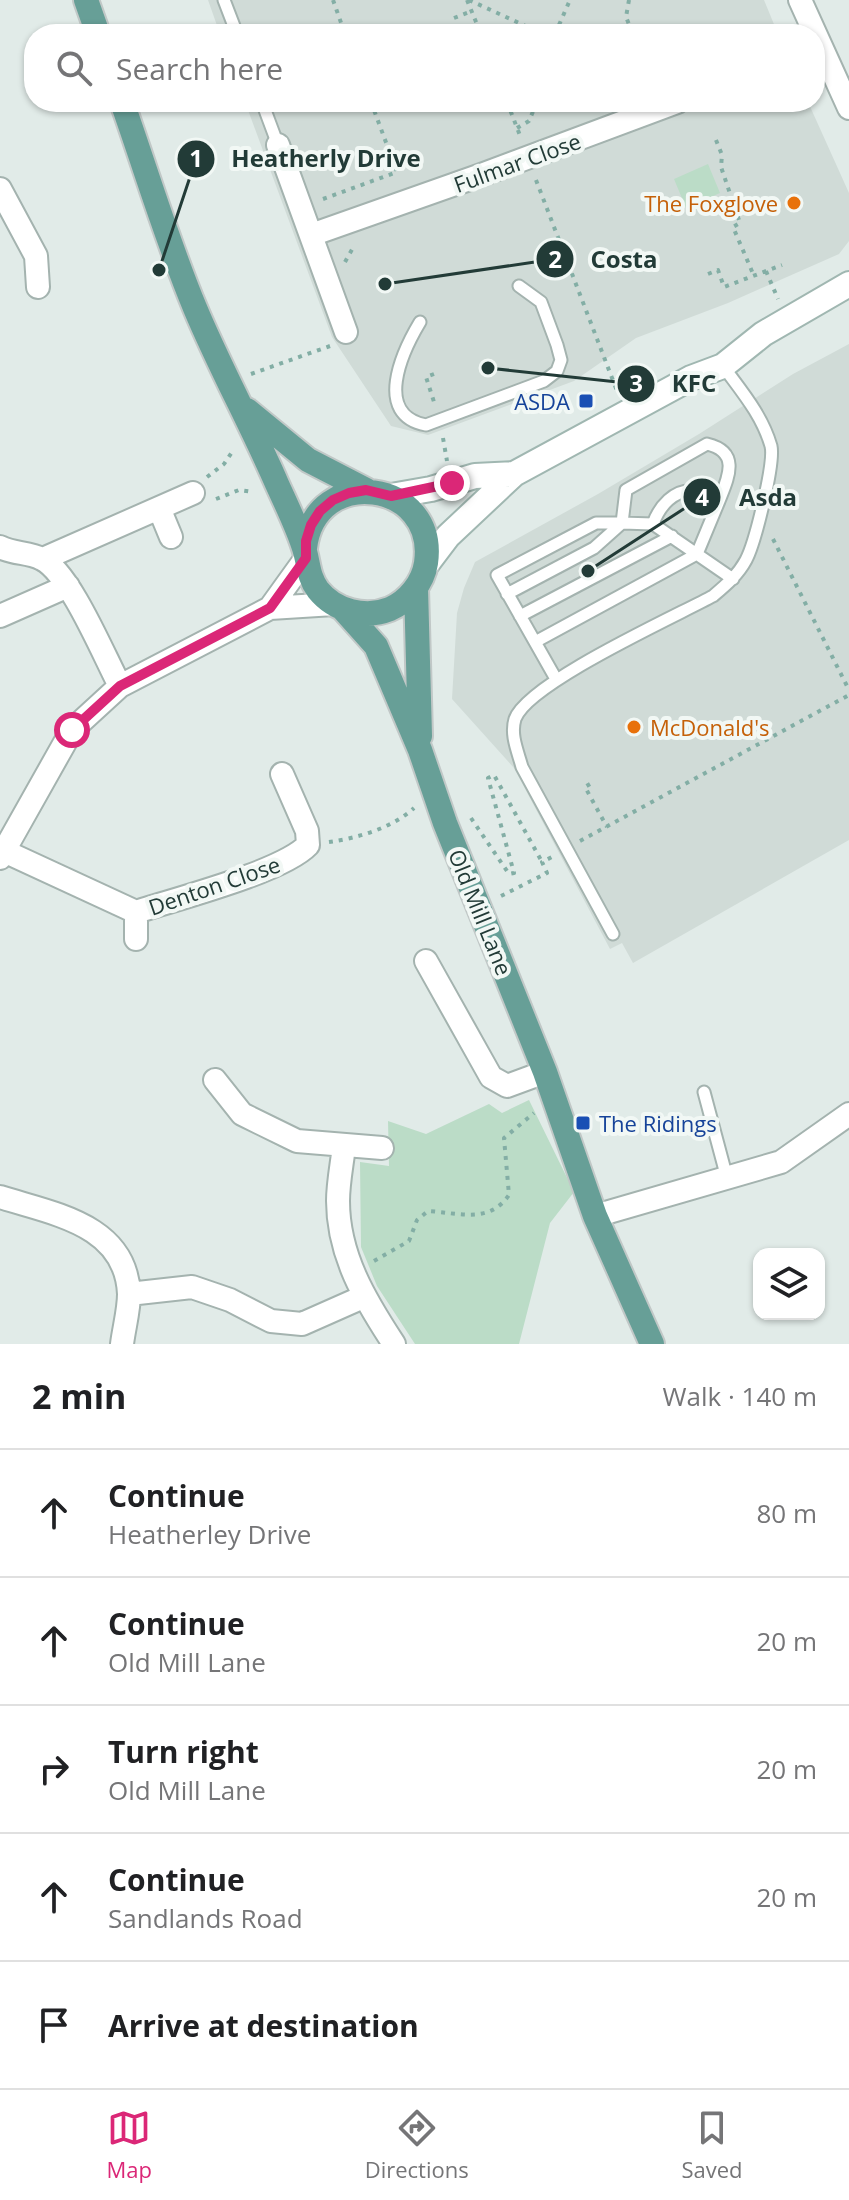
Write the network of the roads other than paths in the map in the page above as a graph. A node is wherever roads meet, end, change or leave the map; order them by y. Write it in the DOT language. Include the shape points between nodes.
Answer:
graph roads {
  1 [pos="86,0"];
  2 [pos="224,0"];
  3 [pos="800,0"];
  4 [pos="94,24"];
  5 [pos="233,24"];
  6 [pos="809,24"];
  7 [pos="825,61"];
  8 [pos="849,108"];
  9 [pos="126,112"];
  10 [pos="266,112"];
  11 [pos="650,112"];
  12 [pos="278,145"];
  13 [pos="0,189"];
  14 [pos="311,235"];
  15 [pos="849,284"];
  16 [pos="519,286"];
  17 [pos="38,287"];
  18 [pos="420,322"];
  19 [pos="346,332"];
  20 [pos="723,366"];
  21 [pos="242,406"];
  22 [pos="514,474"];
  23 [pos="366,490"];
  24 [pos="197,492"];
  25 [pos="391,496"];
  26 [pos="719,501"];
  27 [pos="159,508"];
  28 [pos="622,523"];
  29 [pos="653,524"];
  30 [pos="672,536"];
  31 [pos="171,537"];
  32 [pos="0,547"];
  33 [pos="305,553"];
  34 [pos="697,554"];
  35 [pos="43,559"];
  36 [pos="426,565"];
  37 [pos="733,579"];
  38 [pos="68,586"];
  39 [pos="416,588"];
  40 [pos="507,594"];
  41 [pos="338,606"];
  42 [pos="270,608"];
  43 [pos="0,616"];
  44 [pos="520,616"];
  45 [pos="535,642"];
  46 [pos="556,679"];
  47 [pos="120,686"];
  48 [pos="420,750"];
  49 [pos="282,774"];
  50 [pos="2,855"];
  51 [pos="136,912"];
  52 [pos="613,934"];
  53 [pos="136,939"];
  54 [pos="426,961"];
  55 [pos="460,975"];
  56 [pos="440,986"];
  57 [pos="545,1072"];
  58 [pos="215,1080"];
  59 [pos="704,1092"];
  60 [pos="849,1114"];
  61 [pos="344,1146"];
  62 [pos="382,1148"];
  63 [pos="727,1178"];
  64 [pos="0,1197"];
  65 [pos="595,1216"];
  66 [pos="129,1294"];
  67 [pos="363,1297"];
  68 [pos="122,1344"];
  69 [pos="394,1344"];
  70 [pos="652,1344"];
  1 -- 4 [label="main road"];
  2 -- 5 [label="lane"];
  3 -- 6 [label="street"];
  7 -- 8 [label="street"];
  9 -- 21 [label="main road, Old Mill Lane" via="193,303"];
  10 -- 12 [label="lane"];
  11 -- 14 [label="street, Fulmar Close"];
  12 -- 14 [label="street"];
  13 -- 17 [label="street" via="36,256"];
  14 -- 19 [label="street"];
  15 -- 20 [label="street" via="763,334"];
  16 -- 18 [label="lane" via="541,302 561,360 557,371 544,381 426,425 402,414 396,397 408,342"];
  20 -- 22 [label="street" via="691,378"];
  20 -- 37 [label="lane" via="759,415 772,449 761,515 747,559"];
  21 -- 23 [label="main road, Old Mill Lane" via="308,460"];
  21 -- 33 [label="main road, Old Mill Lane"];
  22 -- 25 [label="street" via="475,476"];
  22 -- 36 [label="street" via="448,536"];
  23 -- 25 [label="main road, Old Mill Lane"];
  23 -- 33 [label="main road" via="341,496 320,511"];
  24 -- 27 [label="street"];
  25 -- 36 [label="main road, Old Mill Lane" via="421,524"];
  26 -- 28 [label="lane" via="729,461 725,452 707,444 626,490"];
  26 -- 29 [label="lane" via="694,491 677,495 659,507"];
  26 -- 34 [label="lane"];
  27 -- 31 [label="street"];
  27 -- 35 [label="street"];
  28 -- 29 [label="lane"];
  28 -- 40 [label="lane" via="594,548"];
  28 -- 40 [label="lane" via="596,523 497,575"];
  29 -- 30 [label="lane"];
  30 -- 34 [label="lane"];
  30 -- 44 [label="lane"];
  32 -- 35 [label="street"];
  33 -- 41 [label="main road, Old Mill Lane" via="311,579"];
  33 -- 42 [label="street"];
  34 -- 37 [label="lane"];
  34 -- 45 [label="lane"];
  35 -- 38 [label="street"];
  36 -- 39 [label="main road, Old Mill Lane"];
  37 -- 46 [label="lane" via="713,596"];
  38 -- 43 [label="street"];
  38 -- 47 [label="street"];
  39 -- 41 [label="main road" via="398,604 375,613"];
  39 -- 48 [label="main road, Old Mill Lane"];
  40 -- 44 [label="lane"];
  41 -- 42 [label="street"];
  41 -- 48 [label="main road, Old Mill Lane" via="376,646"];
  42 -- 47 [label="street"];
  44 -- 45 [label="lane"];
  45 -- 46 [label="lane"];
  46 -- 52 [label="lane" via="525,704 515,719 513,737 522,767"];
  47 -- 50 [label="street" via="72,730"];
  48 -- 57 [label="main road, Old Mill Lane"];
  49 -- 51 [label="street, Denton Close" via="307,831 308,845 299,855"];
  50 -- 51 [label="street, Denton Close"];
  51 -- 53 [label="street"];
  54 -- 56 [label="street"];
  55 -- 56 [label="street, Old Mill Lane"];
  56 -- 57 [label="street" via="491,1077 507,1086"];
  57 -- 65 [label="main road, Old Mill Lane"];
  58 -- 61 [label="street" via="242,1114 297,1141"];
  59 -- 63 [label="lane"];
  60 -- 63 [label="street" via="781,1162"];
  61 -- 62 [label="street"];
  61 -- 67 [label="street" via="340,1228"];
  63 -- 65 [label="street"];
  64 -- 66 [label="street" via="77,1221 106,1240 122,1266"];
  65 -- 70 [label="main road, Old Mill Lane"];
  66 -- 67 [label="street" via="192,1287 271,1321 302,1324"];
  66 -- 68 [label="street"];
  67 -- 69 [label="street"];
}
